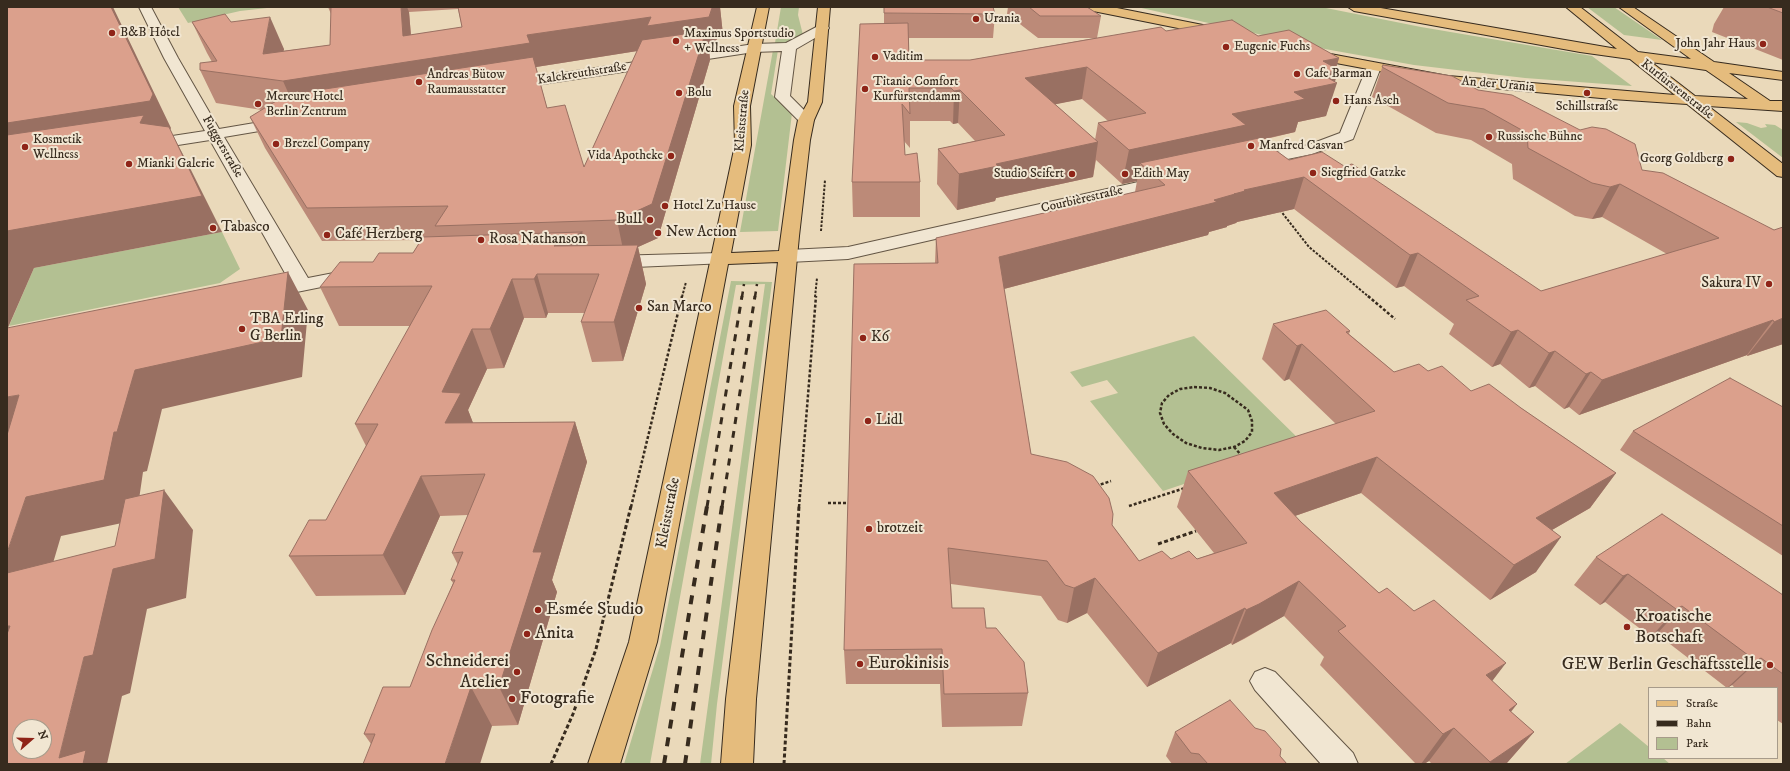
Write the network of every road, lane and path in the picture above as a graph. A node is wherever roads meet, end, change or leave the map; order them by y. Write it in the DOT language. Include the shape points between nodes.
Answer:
graph roads {
  1 [pos="145,7"];
  2 [pos="763,7"];
  3 [pos="824,7"];
  4 [pos="1093,7"];
  5 [pos="1354,7"];
  6 [pos="1572,7"];
  7 [pos="1625,7"];
  8 [pos="822,28"];
  9 [pos="1236,36"];
  10 [pos="789,47"];
  11 [pos="754,48"];
  12 [pos="1294,50"];
  13 [pos="1632,55"];
  14 [pos="1710,66"];
  15 [pos="1374,67"];
  16 [pos="1783,76"];
  17 [pos="496,88"];
  18 [pos="1690,100"];
  19 [pos="1767,105"];
  20 [pos="1783,106"];
  21 [pos="1783,117"];
  22 [pos="302,120"];
  23 [pos="806,120"];
  24 [pos="216,134"];
  25 [pos="132,148"];
  26 [pos="1234,166"];
  27 [pos="1783,172"];
  28 [pos="825,174"];
  29 [pos="1183,177"];
  30 [pos="1279,208"];
  31 [pos="820,236"];
  32 [pos="788,256"];
  33 [pos="720,259"];
  34 [pos="593,263"];
  35 [pos="371,272"];
  36 [pos="687,278"];
  37 [pos="817,282"];
  38 [pos="302,285"];
  39 [pos="248,296"];
  40 [pos="1395,319"];
  41 [pos="1234,447"];
  42 [pos="1247,461"];
  43 [pos="1111,481"];
  44 [pos="1187,487"];
  45 [pos="1090,488"];
  46 [pos="828,503"];
  47 [pos="851,503"];
  48 [pos="1130,506"];
  49 [pos="1196,531"];
  50 [pos="1158,544"];
  51 [pos="1264,681"];
  52 [pos="551,764"];
  53 [pos="604,764"];
  54 [pos="737,764"];
  55 [pos="784,764"];
  56 [pos="1342,764"];
  1 -- 24 [label="street, Fuggerstraße"];
  2 -- 11 [label="main road, Kleiststraße"];
  3 -- 8 [label="main road"];
  4 -- 9 [label="main road"];
  5 -- 13 [label="main road"];
  6 -- 13 [label="main road, Kurfürstenstraße"];
  7 -- 14 [label="main road"];
  8 -- 10 [label="street"];
  8 -- 23 [label="main road" via="815,102"];
  10 -- 11 [label="street, Kalckreuthstraße"];
  10 -- 23 [label="street" via="782,97"];
  11 -- 17 [label="street, Kalckreuthstraße"];
  11 -- 33 [label="main road, Kleiststraße" via="742,106 743,144"];
  12 -- 15 [label="main road, An der Urania"];
  13 -- 14 [label="main road"];
  13 -- 18 [label="main road, Kurfürstenstraße"];
  14 -- 16 [label="main road"];
  14 -- 19 [label="main road"];
  15 -- 18 [label="main road, An der Urania" via="1468,82"];
  15 -- 26 [label="street" via="1347,136 1312,149"];
  18 -- 19 [label="main road, An der Urania"];
  18 -- 27 [label="main road, Kurfürstenstraße"];
  19 -- 20 [label="main road"];
  19 -- 21 [label="main road"];
  22 -- 24 [label="street"];
  23 -- 32 [label="main road"];
  24 -- 25 [label="street"];
  24 -- 38 [label="street, Fuggerstraße"];
  28 -- 31 [label="path"];
  29 -- 32 [label="street, Courbièrestraße" via="848,253"];
  30 -- 40 [label="path" via="1309,247"];
  32 -- 33 [label="main road"];
  32 -- 54 [label="main road" via="741,699"];
  33 -- 34 [label="street"];
  33 -- 53 [label="main road, Kleiststraße" via="643,642"];
  35 -- 38 [label="street"];
  36 -- 52 [label="path" via="596,649 573,714"];
  37 -- 55 [label="path" via="799,504"];
  38 -- 39 [label="street"];
  41 -- 41 [label="path" via="1245,441 1252,432 1248,410 1238,401 1215,390 1194,387 1180,389 1169,395 1162,403 1160,413 1164,424 1186,443 1219,450"];
  41 -- 42 [label="path"];
  43 -- 45 [label="path"];
  44 -- 48 [label="path"];
  46 -- 47 [label="path"];
  49 -- 50 [label="path"];
  51 -- 56 [label="street"];
}
